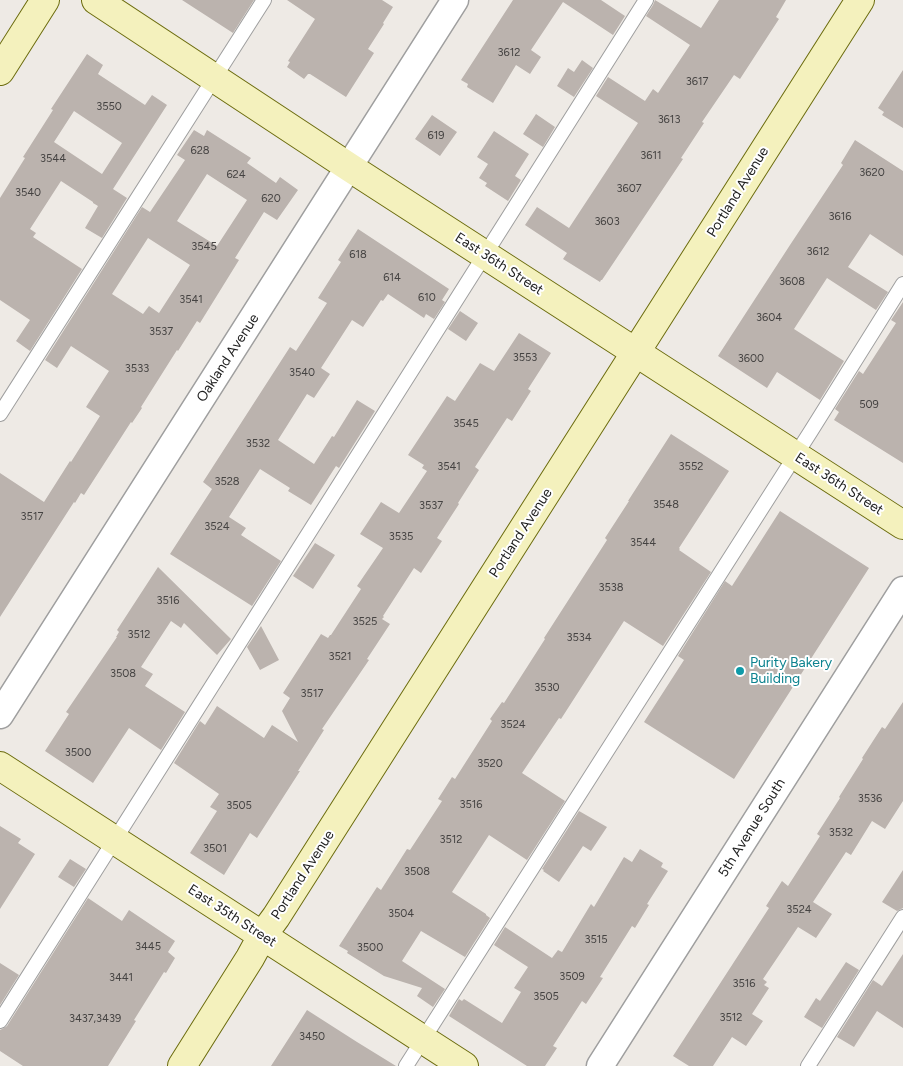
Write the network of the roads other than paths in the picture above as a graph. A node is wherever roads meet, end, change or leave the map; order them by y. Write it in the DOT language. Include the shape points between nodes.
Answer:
graph roads {
  1 [pos="45,0"];
  2 [pos="96,0"];
  3 [pos="264,0"];
  4 [pos="455,0"];
  5 [pos="646,0"];
  6 [pos="860,0"];
  7 [pos="0,71"];
  8 [pos="215,78"];
  9 [pos="349,167"];
  10 [pos="485,255"];
  11 [pos="903,284"];
  12 [pos="636,354"];
  13 [pos="0,414"];
  14 [pos="796,455"];
  15 [pos="903,525"];
  16 [pos="903,590"];
  17 [pos="0,715"];
  18 [pos="0,766"];
  19 [pos="114,840"];
  20 [pos="903,917"];
  21 [pos="262,936"];
  22 [pos="0,1020"];
  23 [pos="423,1039"];
  24 [pos="182,1066"];
  25 [pos="406,1066"];
  26 [pos="464,1066"];
  27 [pos="600,1066"];
  28 [pos="808,1066"];
  1 -- 7 [label="street"];
  2 -- 8 [label="street, East 36th Street"];
  3 -- 8 [label="lane"];
  4 -- 9 [label="street, Oakland Avenue"];
  5 -- 10 [label="lane"];
  6 -- 12 [label="street, Portland Avenue"];
  8 -- 9 [label="street, East 36th Street"];
  8 -- 13 [label="lane"];
  9 -- 10 [label="street, East 36th Street"];
  9 -- 17 [label="street, Oakland Avenue"];
  10 -- 12 [label="street, East 36th Street"];
  10 -- 19 [label="lane"];
  11 -- 14 [label="lane"];
  12 -- 14 [label="street, East 36th Street"];
  12 -- 21 [label="street, Portland Avenue"];
  14 -- 15 [label="street, East 36th Street"];
  14 -- 23 [label="lane"];
  16 -- 27 [label="street, 5th Avenue South"];
  18 -- 19 [label="street, East 35th Street"];
  19 -- 21 [label="street, East 35th Street"];
  19 -- 22 [label="lane"];
  20 -- 28 [label="lane"];
  21 -- 23 [label="street, East 35th Street"];
  21 -- 24 [label="street, Portland Avenue"];
  23 -- 25 [label="lane"];
  23 -- 26 [label="street, East 35th Street"];
}
